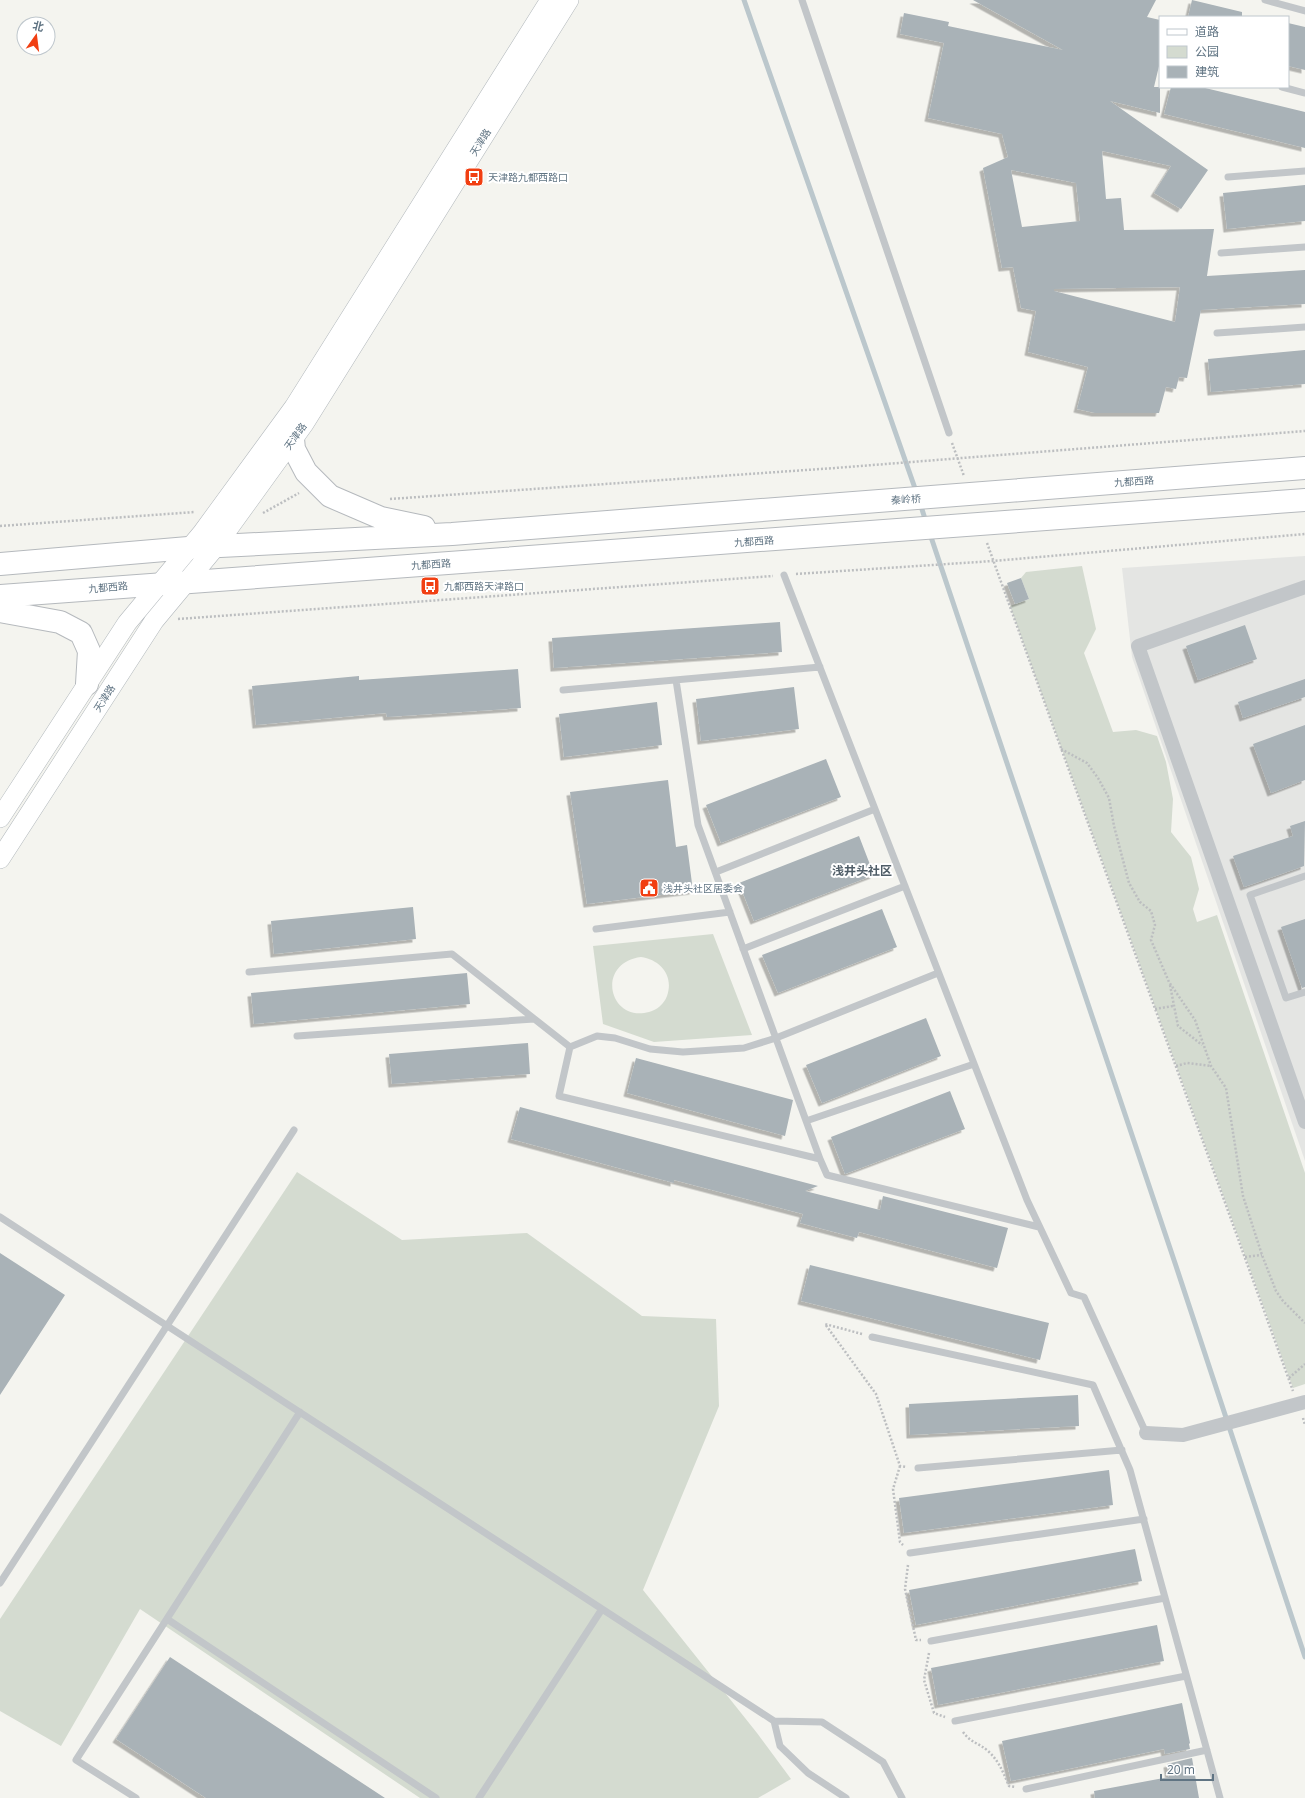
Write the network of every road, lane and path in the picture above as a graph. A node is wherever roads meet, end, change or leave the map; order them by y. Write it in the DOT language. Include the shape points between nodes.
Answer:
graph roads {
  1 [pos="550,0"];
  2 [pos="569,0"];
  3 [pos="802,0"];
  4 [pos="1265,0"];
  5 [pos="1305,11"];
  6 [pos="1286,88"];
  7 [pos="1305,93"];
  8 [pos="1305,171"];
  9 [pos="1228,176"];
  10 [pos="1305,247"];
  11 [pos="1221,253"];
  12 [pos="1305,327"];
  13 [pos="1217,333"];
  14 [pos="1305,431"];
  15 [pos="949,433"];
  16 [pos="293,439"];
  17 [pos="957,458"];
  18 [pos="1305,468"];
  19 [pos="317,483"];
  20 [pos="966,494"];
  21 [pos="384,499"];
  22 [pos="1305,500"];
  23 [pos="218,511"];
  24 [pos="237,514"];
  25 [pos="975,525"];
  26 [pos="0,526"];
  27 [pos="452,534"];
  28 [pos="1305,534"];
  29 [pos="215,546"];
  30 [pos="191,548"];
  31 [pos="993,561"];
  32 [pos="0,564"];
  33 [pos="784,575"];
  34 [pos="188,581"];
  35 [pos="162,583"];
  36 [pos="1305,586"];
  37 [pos="0,596"];
  38 [pos="0,611"];
  39 [pos="154,621"];
  40 [pos="820,667"];
  41 [pos="676,680"];
  42 [pos="87,684"];
  43 [pos="564,690"];
  44 [pos="1061,749"];
  45 [pos="875,809"];
  46 [pos="0,818"];
  47 [pos="0,859"];
  48 [pos="716,872"];
  49 [pos="1305,876"];
  50 [pos="905,886"];
  51 [pos="730,912"];
  52 [pos="596,929"];
  53 [pos="743,949"];
  54 [pos="249,972"];
  55 [pos="938,973"];
  56 [pos="1169,982"];
  57 [pos="1305,992"];
  58 [pos="1173,1006"];
  59 [pos="1155,1009"];
  60 [pos="534,1018"];
  61 [pos="297,1036"];
  62 [pos="776,1038"];
  63 [pos="1203,1046"];
  64 [pos="570,1047"];
  65 [pos="974,1064"];
  66 [pos="1176,1066"];
  67 [pos="1211,1066"];
  68 [pos="806,1121"];
  69 [pos="1305,1122"];
  70 [pos="294,1130"];
  71 [pos="820,1159"];
  72 [pos="0,1217"];
  73 [pos="1039,1227"];
  74 [pos="1262,1255"];
  75 [pos="1245,1257"];
  76 [pos="1305,1323"];
  77 [pos="167,1326"];
  78 [pos="872,1337"];
  79 [pos="1305,1364"];
  80 [pos="1289,1378"];
  81 [pos="1299,1404"];
  82 [pos="300,1412"];
  83 [pos="1305,1425"];
  84 [pos="1146,1433"];
  85 [pos="1122,1450"];
  86 [pos="918,1468"];
  87 [pos="1144,1519"];
  88 [pos="910,1553"];
  89 [pos="0,1583"];
  90 [pos="1165,1598"];
  91 [pos="602,1609"];
  92 [pos="167,1619"];
  93 [pos="931,1641"];
  94 [pos="1186,1676"];
  95 [pos="774,1721"];
  96 [pos="956,1721"];
  97 [pos="1207,1750"];
  98 [pos="1026,1789"];
  99 [pos="136,1798"];
  100 [pos="436,1798"];
  101 [pos="479,1798"];
  102 [pos="846,1798"];
  103 [pos="902,1798"];
  104 [pos="1220,1798"];
  1 -- 23 [label="main road, 天津路" via="294,407"];
  2 -- 16 [label="main road, 天津路"];
  3 -- 15 [label="lane"];
  4 -- 5 [label="lane"];
  6 -- 7 [label="lane"];
  8 -- 9 [label="lane"];
  10 -- 11 [label="lane"];
  12 -- 13 [label="lane"];
  14 -- 17 [label="path"];
  15 -- 17 [label="path"];
  16 -- 19 [label="main road" via="294,449 306,472"];
  16 -- 24 [label="main road, 天津路"];
  17 -- 20 [label="path"];
  17 -- 21 [label="path"];
  18 -- 20 [label="main road, 九都西路"];
  19 -- 24 [label="path" via="254,518"];
  19 -- 27 [label="main road" via="330,496 381,518"];
  20 -- 27 [label="main road, 秦岭桥"];
  22 -- 25 [label="main road"];
  23 -- 26 [label="path"];
  23 -- 30 [label="main road, 天津路"];
  24 -- 29 [label="main road, 天津路"];
  25 -- 31 [label="path"];
  25 -- 34 [label="main road, 九都西路"];
  27 -- 29 [label="main road"];
  28 -- 31 [label="path"];
  29 -- 30 [label="main road"];
  29 -- 34 [label="main road, 天津路"];
  30 -- 32 [label="main road"];
  30 -- 35 [label="main road, 天津路"];
  31 -- 33 [label="path"];
  31 -- 44 [label="path"];
  33 -- 39 [label="path"];
  33 -- 40 [label="lane"];
  34 -- 35 [label="main road, 九都西路"];
  34 -- 39 [label="main road, 天津路"];
  35 -- 37 [label="main road, 九都西路"];
  35 -- 42 [label="main road, 天津路" via="127,623"];
  36 -- 69 [label="street" via="1138,646"];
  38 -- 42 [label="main road" via="60,622 81,633 89,651"];
  39 -- 47 [label="main road, 天津路"];
  40 -- 41 [label="lane"];
  40 -- 45 [label="lane"];
  41 -- 43 [label="lane"];
  41 -- 48 [label="lane" via="698,825"];
  42 -- 46 [label="main road, 天津路"];
  44 -- 56 [label="path" via="1087,763 1109,798 1129,883 1140,902 1151,912 1155,924 1152,940"];
  44 -- 59 [label="path"];
  45 -- 48 [label="lane"];
  45 -- 50 [label="lane"];
  48 -- 51 [label="lane"];
  49 -- 57 [label="lane" via="1250,895 1286,998"];
  50 -- 53 [label="lane"];
  50 -- 55 [label="lane"];
  51 -- 52 [label="lane"];
  51 -- 53 [label="lane"];
  53 -- 62 [label="lane"];
  54 -- 60 [label="lane" via="452,954"];
  55 -- 62 [label="lane"];
  55 -- 65 [label="lane"];
  56 -- 58 [label="path"];
  56 -- 63 [label="path" via="1195,1020"];
  58 -- 59 [label="path"];
  58 -- 63 [label="path" via="1178,1026"];
  59 -- 66 [label="path"];
  60 -- 61 [label="lane"];
  60 -- 64 [label="lane"];
  62 -- 64 [label="lane" via="744,1048 682,1052 650,1049 615,1038 596,1036"];
  62 -- 68 [label="lane"];
  63 -- 67 [label="path"];
  64 -- 71 [label="lane" via="559,1096"];
  65 -- 68 [label="lane"];
  65 -- 73 [label="lane" via="1026,1200"];
  66 -- 67 [label="path" via="1187,1063"];
  66 -- 75 [label="path"];
  67 -- 74 [label="path" via="1226,1088 1243,1196"];
  68 -- 71 [label="lane"];
  70 -- 77 [label="lane"];
  71 -- 73 [label="lane" via="827,1175"];
  72 -- 77 [label="lane"];
  73 -- 84 [label="lane" via="1071,1293 1084,1297"];
  74 -- 75 [label="path"];
  74 -- 76 [label="path" via="1282,1301"];
  75 -- 80 [label="path"];
  77 -- 82 [label="lane"];
  77 -- 89 [label="lane"];
  78 -- 85 [label="lane" via="1093,1385"];
  78 -- 86 [label="path" via="825,1324 876,1394 900,1466"];
  79 -- 80 [label="path"];
  80 -- 81 [label="path"];
  81 -- 83 [label="path"];
  81 -- 84 [label="street" via="1183,1435"];
  82 -- 91 [label="lane"];
  82 -- 92 [label="lane"];
  85 -- 86 [label="lane"];
  85 -- 87 [label="lane"];
  87 -- 88 [label="lane"];
  87 -- 90 [label="lane"];
  90 -- 93 [label="lane"];
  90 -- 94 [label="lane"];
  91 -- 95 [label="lane"];
  91 -- 101 [label="lane"];
  92 -- 99 [label="lane" via="76,1760"];
  92 -- 100 [label="lane"];
  94 -- 96 [label="lane"];
  94 -- 97 [label="lane"];
  95 -- 102 [label="lane" via="780,1746 808,1773"];
  95 -- 103 [label="lane" via="822,1722 883,1762"];
  97 -- 98 [label="lane"];
  97 -- 104 [label="lane"];
}
